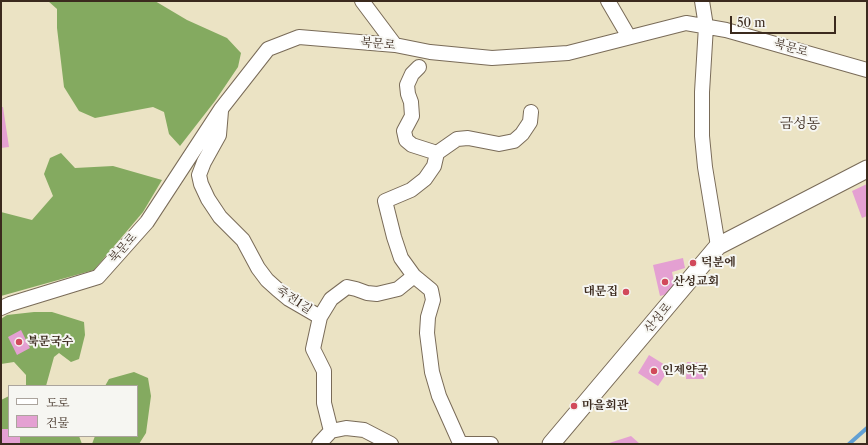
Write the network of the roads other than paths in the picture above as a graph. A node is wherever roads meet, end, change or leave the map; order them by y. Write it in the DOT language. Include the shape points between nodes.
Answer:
graph roads {
  1 [pos="362,1"];
  2 [pos="608,1"];
  3 [pos="702,1"];
  4 [pos="706,26"];
  5 [pos="629,37"];
  6 [pos="395,46"];
  7 [pos="419,67"];
  8 [pos="867,70"];
  9 [pos="222,109"];
  10 [pos="531,112"];
  11 [pos="437,153"];
  12 [pos="867,169"];
  13 [pos="718,246"];
  14 [pos="414,276"];
  15 [pos="1,308"];
  16 [pos="320,317"];
  17 [pos="331,431"];
  18 [pos="319,444"];
  19 [pos="391,444"];
  20 [pos="459,444"];
  21 [pos="491,444"];
  22 [pos="551,444"];
  1 -- 6 [label="street"];
  2 -- 5 [label="street"];
  3 -- 4 [label="street"];
  4 -- 5 [label="street, 북문로" via="686,23"];
  4 -- 8 [label="street, 북문로"];
  4 -- 13 [label="street" via="702,136"];
  5 -- 6 [label="street, 북문로" via="568,53 492,58"];
  6 -- 9 [label="street, 북문로" via="299,37 268,49"];
  7 -- 11 [label="street" via="407,85 412,116 404,130 406,140 412,145"];
  9 -- 15 [label="street, 북문로" via="147,222 98,277"];
  9 -- 16 [label="street, 죽전1길" via="218,135 199,174 208,199 220,217 243,240 267,280 289,299"];
  10 -- 11 [label="street" via="530,122 514,141 499,144 468,138 456,139"];
  11 -- 14 [label="street" via="434,166 425,179 411,190 385,200 401,258"];
  12 -- 13 [label="main road, 산성로"];
  13 -- 22 [label="main road, 산성로"];
  14 -- 16 [label="street, 죽전1길" via="398,289 377,294 347,287 331,300"];
  14 -- 20 [label="street" via="431,290 433,300 426,333 432,372"];
  16 -- 17 [label="street" via="313,350 324,371 324,403"];
  17 -- 18 [label="street"];
  17 -- 19 [label="street" via="346,428 364,430"];
  20 -- 21 [label="street"];
}
